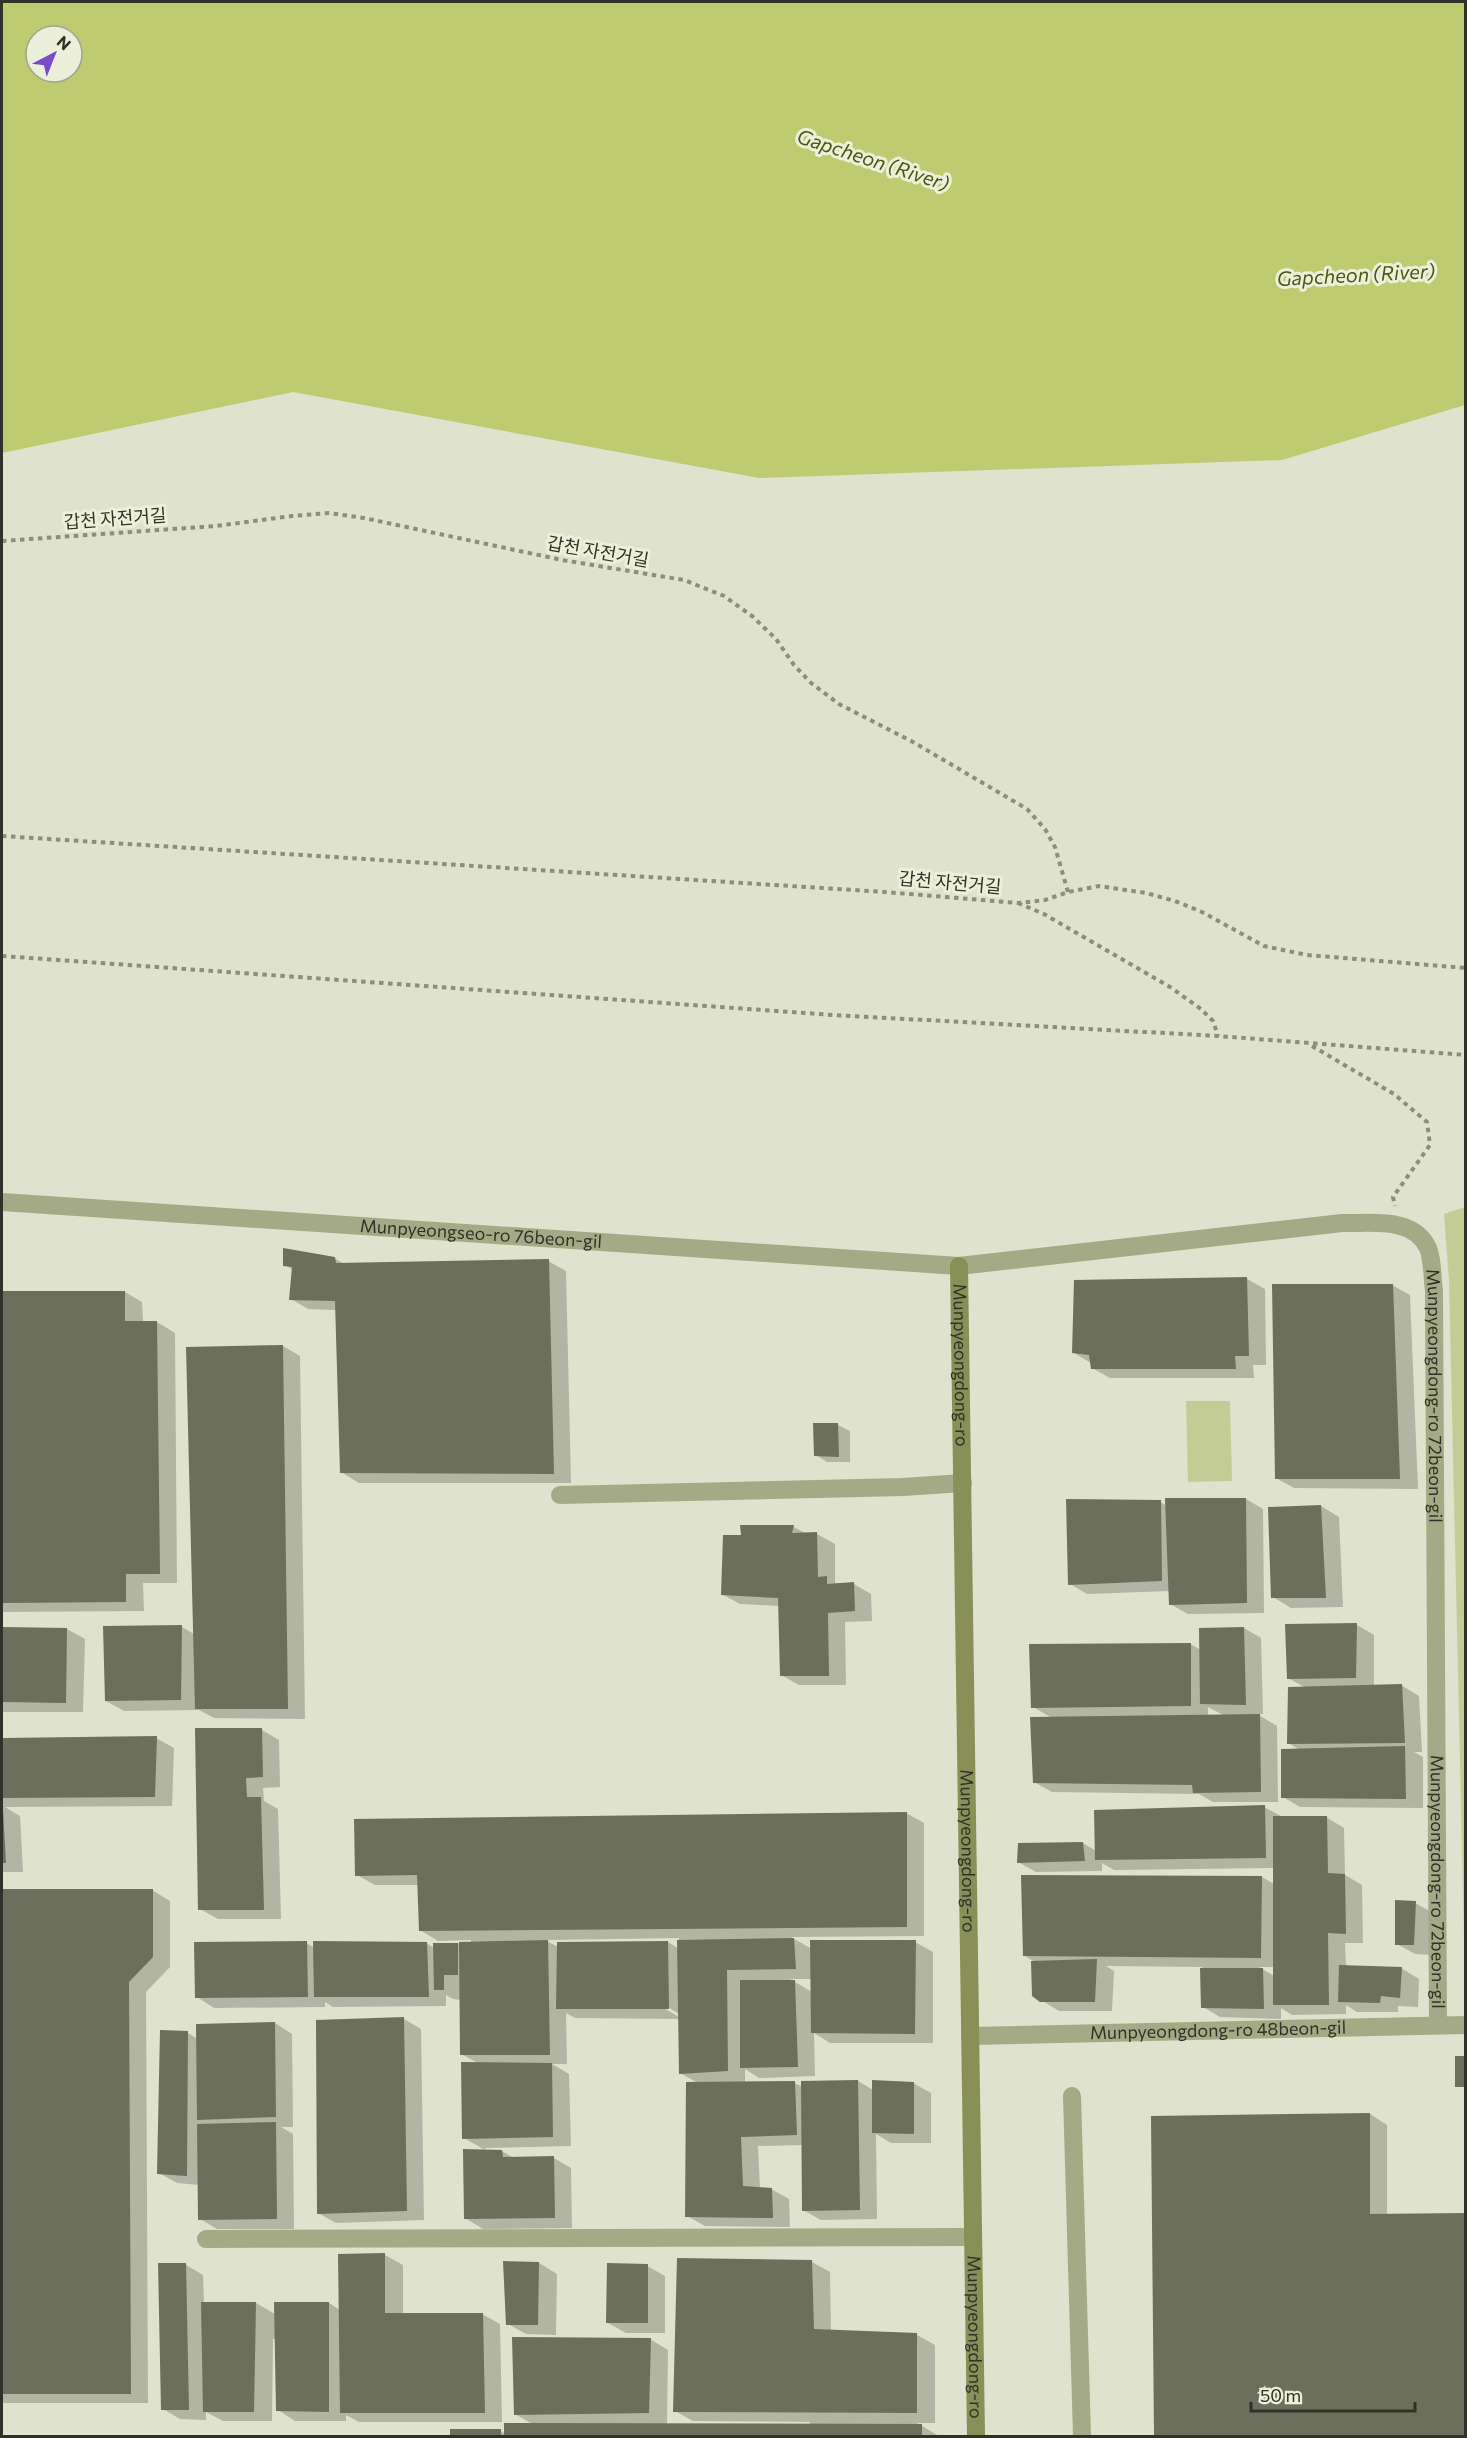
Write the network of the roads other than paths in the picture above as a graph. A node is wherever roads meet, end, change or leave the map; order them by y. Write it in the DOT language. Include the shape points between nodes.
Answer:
graph roads {
  1 [pos="2,1202"];
  2 [pos="959,1266"];
  3 [pos="963,1483"];
  4 [pos="560,1495"];
  5 [pos="1438,2025"];
  6 [pos="1466,2025"];
  7 [pos="970,2036"];
  8 [pos="1072,2096"];
  9 [pos="973,2237"];
  10 [pos="206,2239"];
  11 [pos="976,2436"];
  12 [pos="1082,2436"];
  1 -- 2 [label="street, Munpyeongseo-ro 76beon-gil"];
  2 -- 3 [label="main road, Munpyeongdong-ro"];
  2 -- 5 [label="street, Munpyeongdong-ro 72beon-gil" via="1342,1223 1399,1224 1420,1236 1429,1250 1434,1291"];
  3 -- 4 [label="street"];
  3 -- 7 [label="main road, Munpyeongdong-ro"];
  5 -- 6 [label="street, Munpyeongdong-ro 48beon-gil"];
  5 -- 7 [label="street, Munpyeongdong-ro 48beon-gil"];
  7 -- 9 [label="main road, Munpyeongdong-ro"];
  8 -- 12 [label="street"];
  9 -- 10 [label="street"];
  9 -- 11 [label="main road, Munpyeongdong-ro"];
}
